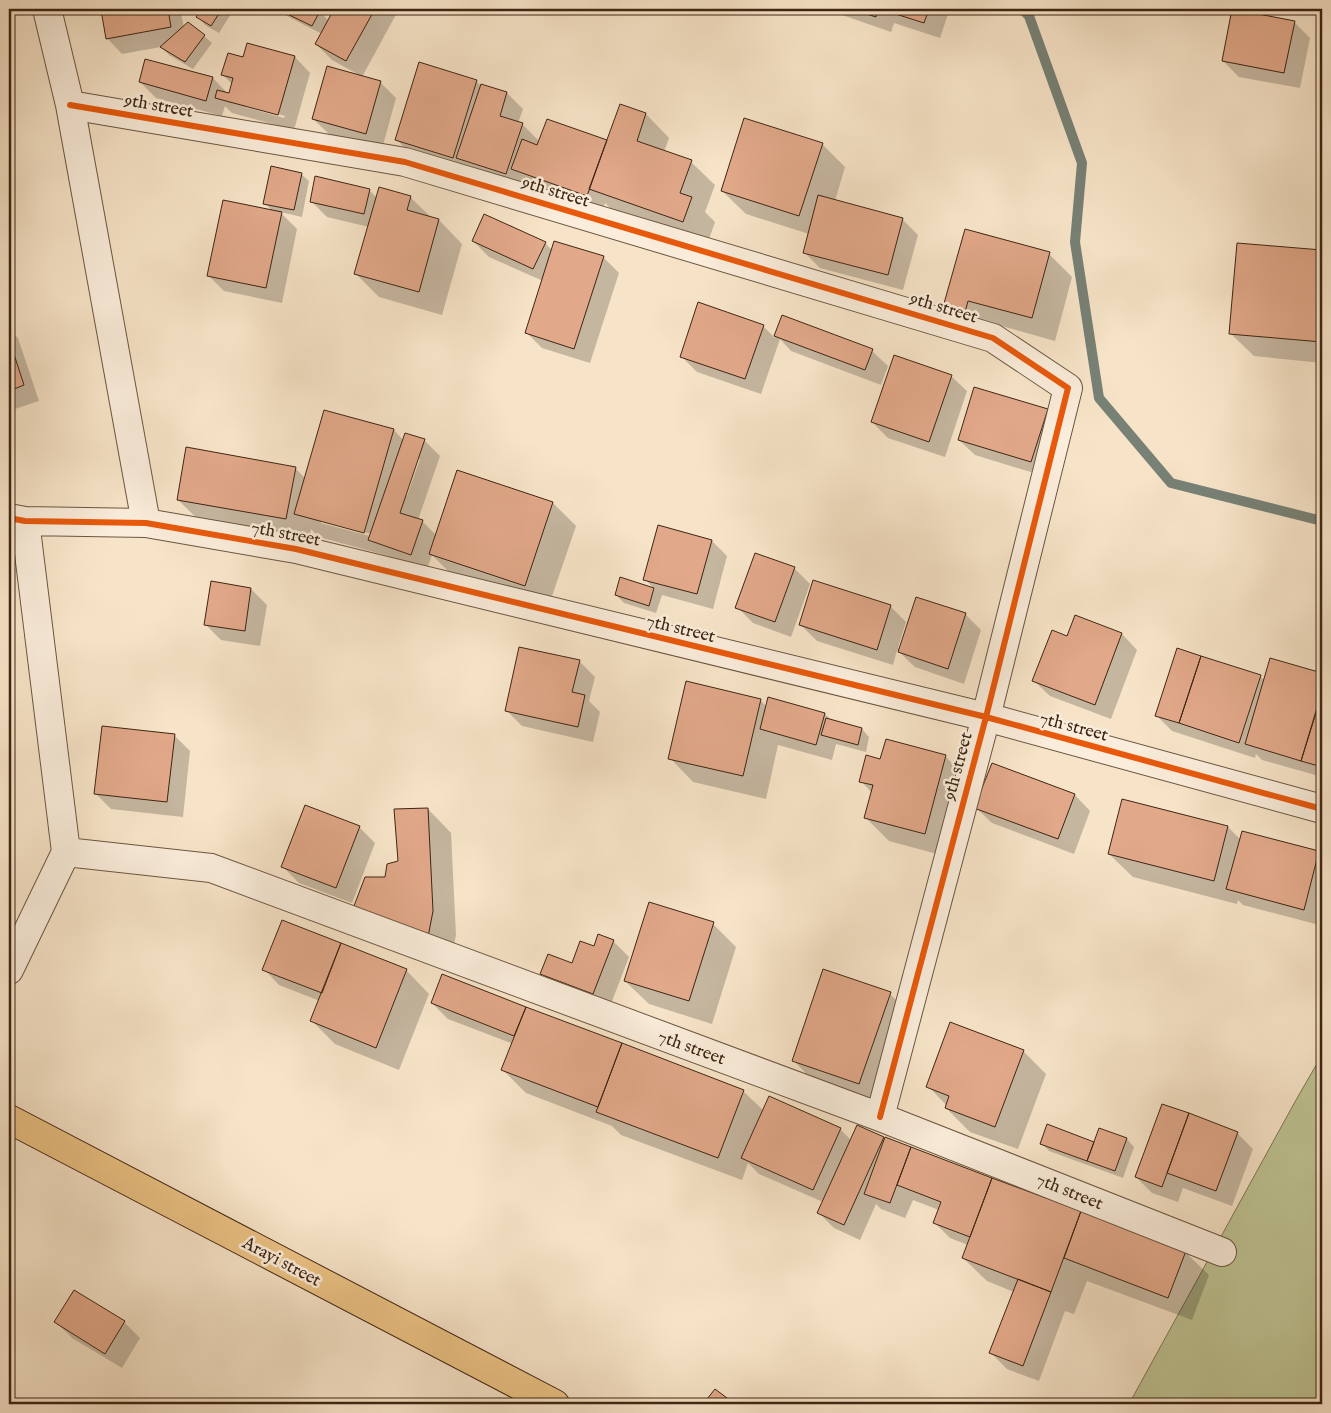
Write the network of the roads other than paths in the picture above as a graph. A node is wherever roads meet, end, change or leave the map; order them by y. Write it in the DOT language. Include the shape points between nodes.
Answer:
graph roads {
  1 [pos="47,9"];
  2 [pos="70,105"];
  3 [pos="17,520"];
  4 [pos="146,523"];
  5 [pos="986,717"];
  6 [pos="1322,809"];
  7 [pos="66,852"];
  8 [pos="9,970"];
  9 [pos="880,1117"];
  10 [pos="9,1119"];
  11 [pos="1222,1252"];
  12 [pos="555,1404"];
  1 -- 2 [label="street"];
  2 -- 4 [label="street"];
  2 -- 5 [label="street, 9th street" via="405,162 993,338 1068,388"];
  3 -- 4 [label="street, 7th street"];
  3 -- 7 [label="street, 7th street"];
  4 -- 5 [label="street, 7th street" via="296,549"];
  5 -- 6 [label="street, 7th street"];
  5 -- 9 [label="street, 9th street"];
  7 -- 8 [label="street"];
  7 -- 9 [label="street, 7th street" via="211,868"];
  9 -- 11 [label="street, 7th street"];
  10 -- 12 [label="main road, Arayi street"];
}
